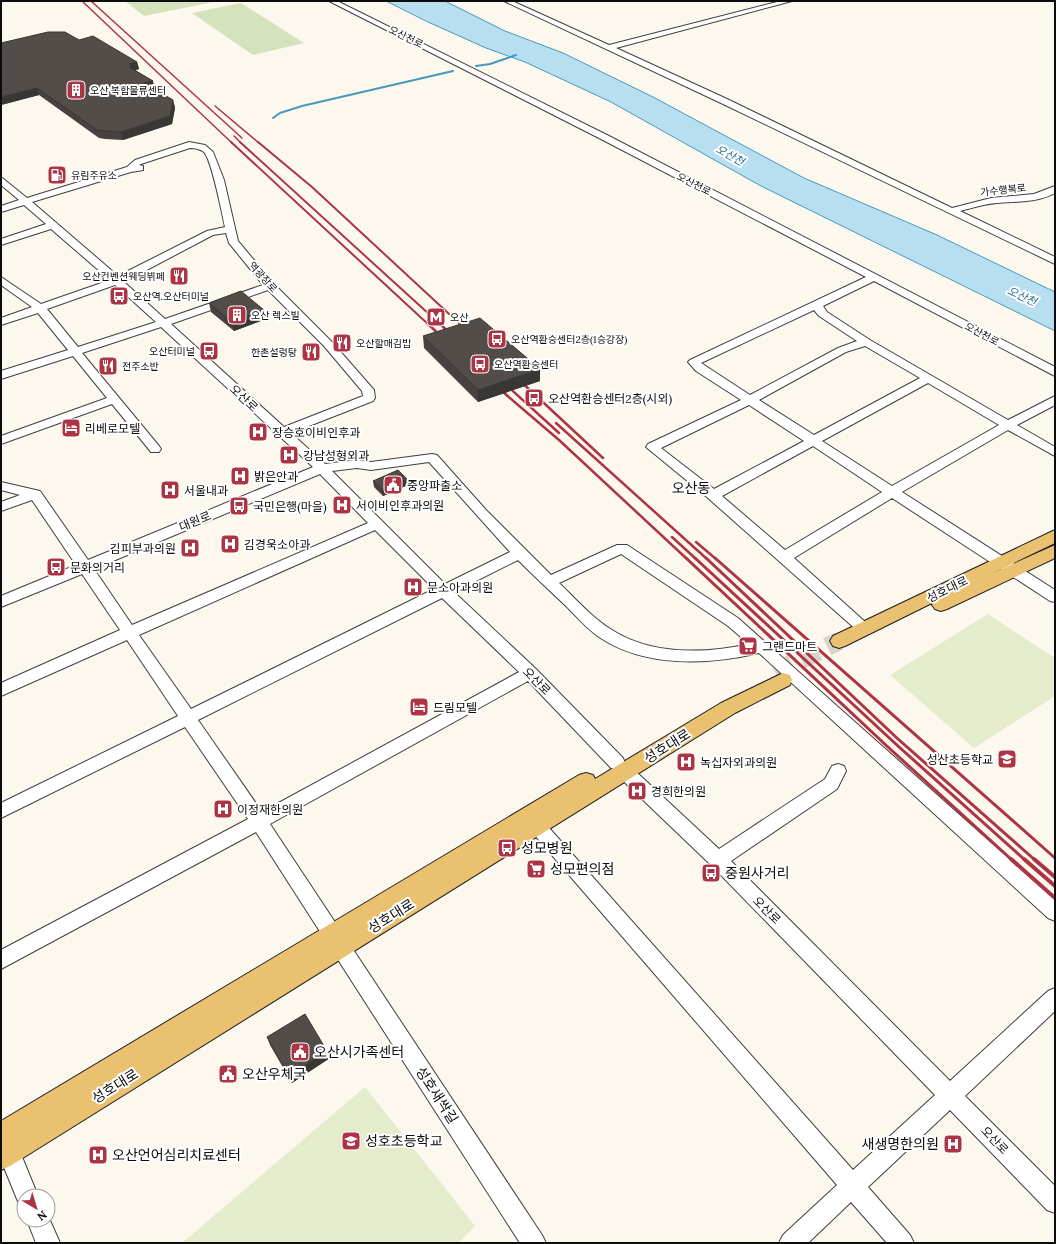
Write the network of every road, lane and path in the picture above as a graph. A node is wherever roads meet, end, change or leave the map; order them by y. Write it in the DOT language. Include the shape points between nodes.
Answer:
graph roads {
  1 [pos="332,1"];
  2 [pos="507,1"];
  3 [pos="788,1"];
  4 [pos="608,48"];
  5 [pos="204,148"];
  6 [pos="197,156"];
  7 [pos="212,158"];
  8 [pos="130,169"];
  9 [pos="1,180"];
  10 [pos="1055,189"];
  11 [pos="25,202"];
  12 [pos="1,209"];
  13 [pos="951,211"];
  14 [pos="52,225"];
  15 [pos="229,229"];
  16 [pos="1,242"];
  17 [pos="1055,261"];
  18 [pos="875,278"];
  19 [pos="1,280"];
  20 [pos="117,281"];
  21 [pos="270,286"];
  22 [pos="816,304"];
  23 [pos="40,308"];
  24 [pos="1,322"];
  25 [pos="164,323"];
  26 [pos="866,342"];
  27 [pos="74,352"];
  28 [pos="1055,372"];
  29 [pos="1,375"];
  30 [pos="929,378"];
  31 [pos="114,399"];
  32 [pos="750,400"];
  33 [pos="1055,400"];
  34 [pos="1008,424"];
  35 [pos="282,432"];
  36 [pos="1,440"];
  37 [pos="813,440"];
  38 [pos="155,449"];
  39 [pos="1055,452"];
  40 [pos="322,468"];
  41 [pos="1,486"];
  42 [pos="892,492"];
  43 [pos="35,494"];
  44 [pos="714,495"];
  45 [pos="1,507"];
  46 [pos="377,524"];
  47 [pos="1055,536"];
  48 [pos="1055,551"];
  49 [pos="519,553"];
  50 [pos="784,556"];
  51 [pos="85,566"];
  52 [pos="1006,567"];
  53 [pos="549,582"];
  54 [pos="444,591"];
  55 [pos="1055,597"];
  56 [pos="1,602"];
  57 [pos="865,629"];
  58 [pos="130,632"];
  59 [pos="762,647"];
  60 [pos="530,673"];
  61 [pos="779,676"];
  62 [pos="1,690"];
  63 [pos="188,718"];
  64 [pos="621,767"];
  65 [pos="838,771"];
  66 [pos="1,811"];
  67 [pos="259,822"];
  68 [pos="537,826"];
  69 [pos="718,860"];
  70 [pos="1055,912"];
  71 [pos="336,941"];
  72 [pos="1,960"];
  73 [pos="1055,998"];
  74 [pos="950,1095"];
  75 [pos="3,1143"];
  76 [pos="852,1186"];
  77 [pos="23,1188"];
  78 [pos="1055,1202"];
  79 [pos="41,1228"];
  80 [pos="48,1243"];
  81 [pos="534,1243"];
  82 [pos="790,1243"];
  83 [pos="902,1243"];
  1 -- 18 [label="street, 오산천로"];
  2 -- 4 [label="street"];
  3 -- 4 [label="street"];
  4 -- 13 [label="street"];
  5 -- 7 [label="street, 역광장로"];
  5 -- 8 [label="street" via="152,166"];
  5 -- 8 [label="street" via="189,145 138,162"];
  6 -- 7 [label="street"];
  7 -- 15 [label="street, 역광장로" via="228,216"];
  8 -- 11 [label="street"];
  9 -- 11 [label="street, 오산로"];
  10 -- 13 [label="street, 가수행복로" via="1045,196 997,200"];
  11 -- 12 [label="street"];
  11 -- 14 [label="street, 오산로"];
  13 -- 17 [label="street"];
  14 -- 16 [label="street"];
  14 -- 20 [label="street, 오산로"];
  15 -- 20 [label="street" via="210,233"];
  15 -- 21 [label="street, 역광장로" via="233,241"];
  18 -- 22 [label="street"];
  18 -- 28 [label="street, 오산천로"];
  19 -- 23 [label="street"];
  20 -- 23 [label="street"];
  20 -- 25 [label="street, 오산로"];
  21 -- 25 [label="street"];
  21 -- 35 [label="street, 역광장로" via="328,344 368,390 369,398"];
  22 -- 26 [label="street" via="823,314"];
  22 -- 32 [label="street" via="694,362 700,369"];
  23 -- 24 [label="street"];
  23 -- 27 [label="street"];
  25 -- 27 [label="street"];
  25 -- 35 [label="street, 오산로"];
  26 -- 30 [label="street"];
  26 -- 32 [label="street" via="842,350"];
  27 -- 29 [label="street"];
  27 -- 31 [label="street"];
  30 -- 34 [label="street"];
  30 -- 37 [label="street"];
  31 -- 36 [label="street"];
  31 -- 38 [label="street"];
  32 -- 37 [label="street"];
  32 -- 44 [label="street" via="652,447"];
  33 -- 34 [label="street"];
  34 -- 39 [label="street"];
  34 -- 42 [label="street"];
  35 -- 40 [label="street, 오산로"];
  37 -- 42 [label="street"];
  37 -- 44 [label="street"];
  40 -- 46 [label="street, 오산로"];
  40 -- 49 [label="street, 대원로" via="357,464 371,466 432,458 465,498"];
  40 -- 51 [label="street, 대원로"];
  41 -- 43 [label="street"];
  42 -- 50 [label="street"];
  42 -- 52 [label="street"];
  43 -- 45 [label="street"];
  43 -- 51 [label="street, 성호새싹길"];
  44 -- 50 [label="street"];
  46 -- 54 [label="street, 오산로"];
  46 -- 58 [label="street"];
  47 -- 52 [label="main road, 성호대로"];
  48 -- 52 [label="main road, 성호대로"];
  49 -- 53 [label="street"];
  49 -- 54 [label="street"];
  50 -- 57 [label="street"];
  51 -- 56 [label="street, 대원로"];
  51 -- 58 [label="street, 성호새싹길"];
  52 -- 55 [label="street"];
  52 -- 57 [label="main road, 성호대로"];
  52 -- 57 [label="main road, 성호대로" via="843,646"];
  53 -- 59 [label="street" via="606,634 642,650 695,657 733,654"];
  53 -- 59 [label="street" via="622,548 733,622"];
  54 -- 60 [label="street, 오산로"];
  54 -- 63 [label="street"];
  58 -- 62 [label="street"];
  58 -- 63 [label="street, 성호새싹길"];
  59 -- 70 [label="street"];
  60 -- 64 [label="street, 오산로"];
  60 -- 67 [label="street"];
  61 -- 64 [label="main road, 성호대로" via="728,708"];
  63 -- 66 [label="street"];
  63 -- 67 [label="street, 성호새싹길"];
  64 -- 68 [label="main road, 성호대로"];
  64 -- 69 [label="street, 오산로"];
  64 -- 71 [label="main road, 성호대로"];
  65 -- 69 [label="street" via="831,784"];
  67 -- 71 [label="street, 성호새싹길"];
  67 -- 72 [label="street"];
  68 -- 71 [label="main road, 성호대로"];
  68 -- 76 [label="street"];
  69 -- 74 [label="street, 오산로"];
  71 -- 75 [label="main road, 성호대로"];
  71 -- 81 [label="street, 성호새싹길"];
  73 -- 74 [label="street"];
  74 -- 76 [label="street"];
  74 -- 78 [label="street, 오산로"];
  75 -- 77 [label="street"];
  76 -- 82 [label="street"];
  76 -- 83 [label="street"];
  79 -- 80 [label="street"];
}
